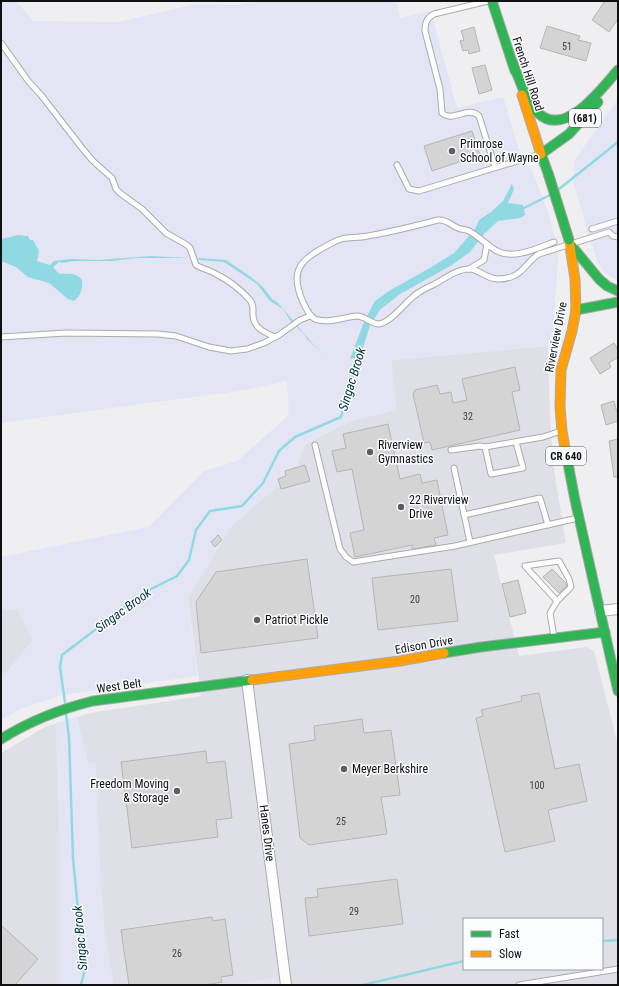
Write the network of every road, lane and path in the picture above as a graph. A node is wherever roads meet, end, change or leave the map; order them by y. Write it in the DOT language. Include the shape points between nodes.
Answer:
graph roads {
  1 [pos="488,1"];
  2 [pos="492,1"];
  3 [pos="1,43"];
  4 [pos="512,61"];
  5 [pos="618,72"];
  6 [pos="541,154"];
  7 [pos="397,165"];
  8 [pos="496,167"];
  9 [pos="618,221"];
  10 [pos="608,225"];
  11 [pos="592,230"];
  12 [pos="609,232"];
  13 [pos="618,237"];
  14 [pos="554,242"];
  15 [pos="570,242"];
  16 [pos="485,243"];
  17 [pos="534,250"];
  18 [pos="534,257"];
  19 [pos="469,269"];
  20 [pos="618,291"];
  21 [pos="618,302"];
  22 [pos="576,310"];
  23 [pos="310,316"];
  24 [pos="1,337"];
  25 [pos="275,337"];
  26 [pos="562,431"];
  27 [pos="516,442"];
  28 [pos="315,445"];
  29 [pos="485,448"];
  30 [pos="451,450"];
  31 [pos="454,468"];
  32 [pos="464,515"];
  33 [pos="578,518"];
  34 [pos="548,525"];
  35 [pos="470,542"];
  36 [pos="557,600"];
  37 [pos="618,609"];
  38 [pos="600,611"];
  39 [pos="605,632"];
  40 [pos="554,638"];
  41 [pos="247,680"];
  42 [pos="618,691"];
  43 [pos="1,739"];
  44 [pos="618,969"];
  45 [pos="286,985"];
  46 [pos="519,985"];
  1 -- 8 [label="lane" via="434,14 428,18 425,30 440,89 442,113 450,117 476,112"];
  2 -- 4 [label="main road, French Hill Road"];
  3 -- 25 [label="lane" via="82,148 112,178 116,189 142,209 166,233 187,244 196,265 215,273 248,298 253,305 254,322 260,330"];
  4 -- 5 [label="main road" via="536,110 545,118 552,120 570,117"];
  4 -- 6 [label="main road, French Hill Road"];
  5 -- 6 [label="main road, (681)" via="578,126"];
  6 -- 8 [label="lane"];
  6 -- 15 [label="main road, Riverview Drive / CR 640, bridge"];
  7 -- 8 [label="lane" via="409,189 414,191"];
  9 -- 10 [label="lane"];
  10 -- 11 [label="lane"];
  10 -- 12 [label="lane"];
  12 -- 13 [label="lane"];
  12 -- 15 [label="lane"];
  14 -- 17 [label="lane"];
  15 -- 18 [label="lane"];
  15 -- 20 [label="main road" via="599,279"];
  15 -- 22 [label="main road, Riverview Drive / CR 640" via="576,279"];
  16 -- 17 [label="lane" via="504,254"];
  16 -- 19 [label="lane" via="484,260"];
  16 -- 23 [label="lane" via="469,230 459,229 441,220 366,236 346,237 330,244 299,267 296,281"];
  17 -- 18 [label="lane"];
  18 -- 19 [label="lane" via="526,268 512,276 493,278"];
  19 -- 23 [label="lane" via="423,290 386,322 374,323 362,316 321,320"];
  21 -- 22 [label="main road"];
  22 -- 26 [label="main road, Riverview Drive / CR 640" via="561,370"];
  23 -- 25 [label="lane"];
  24 -- 25 [label="lane" via="52,333 158,334 176,336 216,349 231,351 255,347"];
  26 -- 27 [label="lane"];
  26 -- 33 [label="main road, Riverview Drive / CR 640"];
  27 -- 29 [label="lane"];
  27 -- 29 [label="lane" via="523,468 491,474"];
  28 -- 35 [label="lane" via="340,549 353,562"];
  29 -- 30 [label="lane" via="480,446"];
  31 -- 32 [label="lane"];
  32 -- 34 [label="lane" via="540,498"];
  32 -- 35 [label="lane"];
  33 -- 34 [label="lane"];
  33 -- 38 [label="main road, Riverview Drive / CR 640"];
  34 -- 35 [label="lane"];
  36 -- 36 [label="lane" via="571,587 559,561 525,566"];
  36 -- 40 [label="lane" via="550,613"];
  37 -- 38 [label="street"];
  38 -- 39 [label="main road, Riverview Drive / CR 640"];
  39 -- 40 [label="main road, Edison Drive"];
  39 -- 42 [label="main road, Riverview Drive / CR 640"];
  40 -- 41 [label="main road, Edison Drive"];
  41 -- 43 [label="main road, West Belt" via="77,704 25,725"];
  41 -- 45 [label="street, Hanes Drive"];
  44 -- 46 [label="lane"];
}
